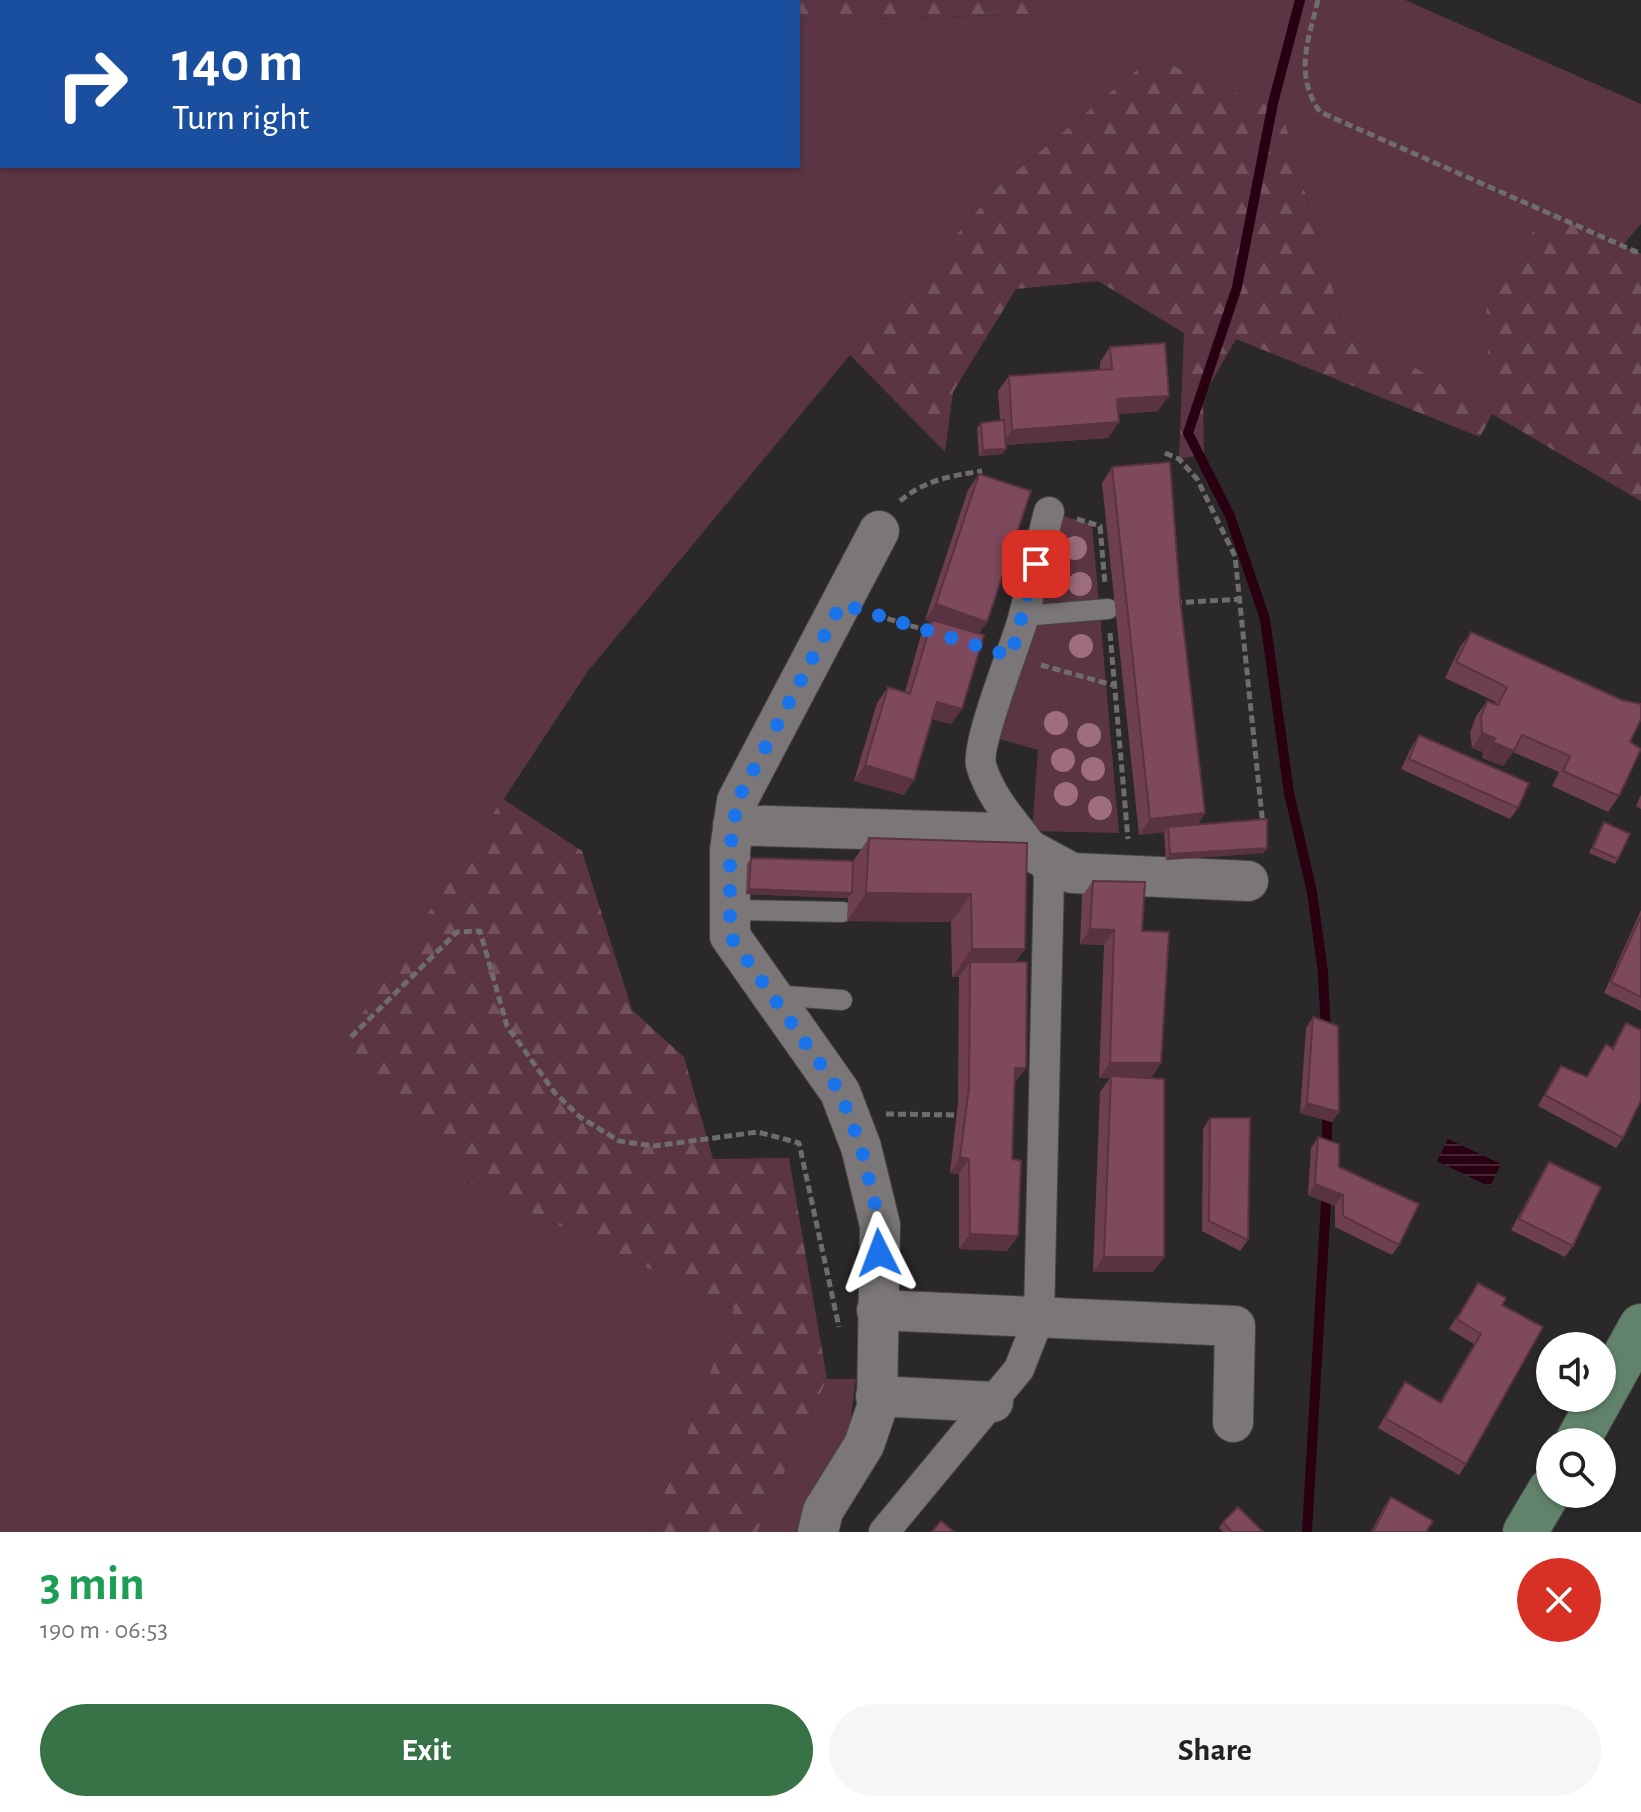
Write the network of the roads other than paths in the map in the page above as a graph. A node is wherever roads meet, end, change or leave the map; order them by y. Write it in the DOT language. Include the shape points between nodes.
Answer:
graph roads {
  1 [pos="1049,512"];
  2 [pos="879,531"];
  3 [pos="1108,609"];
  4 [pos="1023,616"];
  5 [pos="733,825"];
  6 [pos="1040,855"];
  7 [pos="1248,881"];
  8 [pos="730,910"];
  9 [pos="843,912"];
  10 [pos="772,995"];
  11 [pos="842,1000"];
  12 [pos="877,1310"];
  13 [pos="1039,1318"];
  14 [pos="1641,1326"];
  15 [pos="876,1396"];
  16 [pos="993,1402"];
  17 [pos="1233,1422"];
  18 [pos="1585,1428"];
  19 [pos="1539,1508"];
  20 [pos="818,1532"];
  21 [pos="884,1532"];
  22 [pos="1525,1532"];
  1 -- 4 [label="street"];
  2 -- 5 [label="street" via="737,801"];
  3 -- 4 [label="lane"];
  4 -- 6 [label="street" via="980,763 1004,814"];
  5 -- 6 [label="street" via="998,833"];
  5 -- 8 [label="street"];
  6 -- 7 [label="street" via="1072,873"];
  6 -- 13 [label="street" via="1049,873"];
  8 -- 9 [label="lane"];
  8 -- 10 [label="street" via="730,936"];
  10 -- 11 [label="lane"];
  10 -- 12 [label="street" via="840,1092 848,1113 880,1225"];
  12 -- 13 [label="street"];
  12 -- 15 [label="street"];
  13 -- 16 [label="street" via="1019,1369"];
  13 -- 17 [label="street" via="1235,1326"];
  14 -- 18 [label="main road"];
  15 -- 16 [label="street"];
  15 -- 20 [label="street" via="864,1445 823,1511"];
  16 -- 21 [label="street"];
  19 -- 22 [label="main road"];
}
